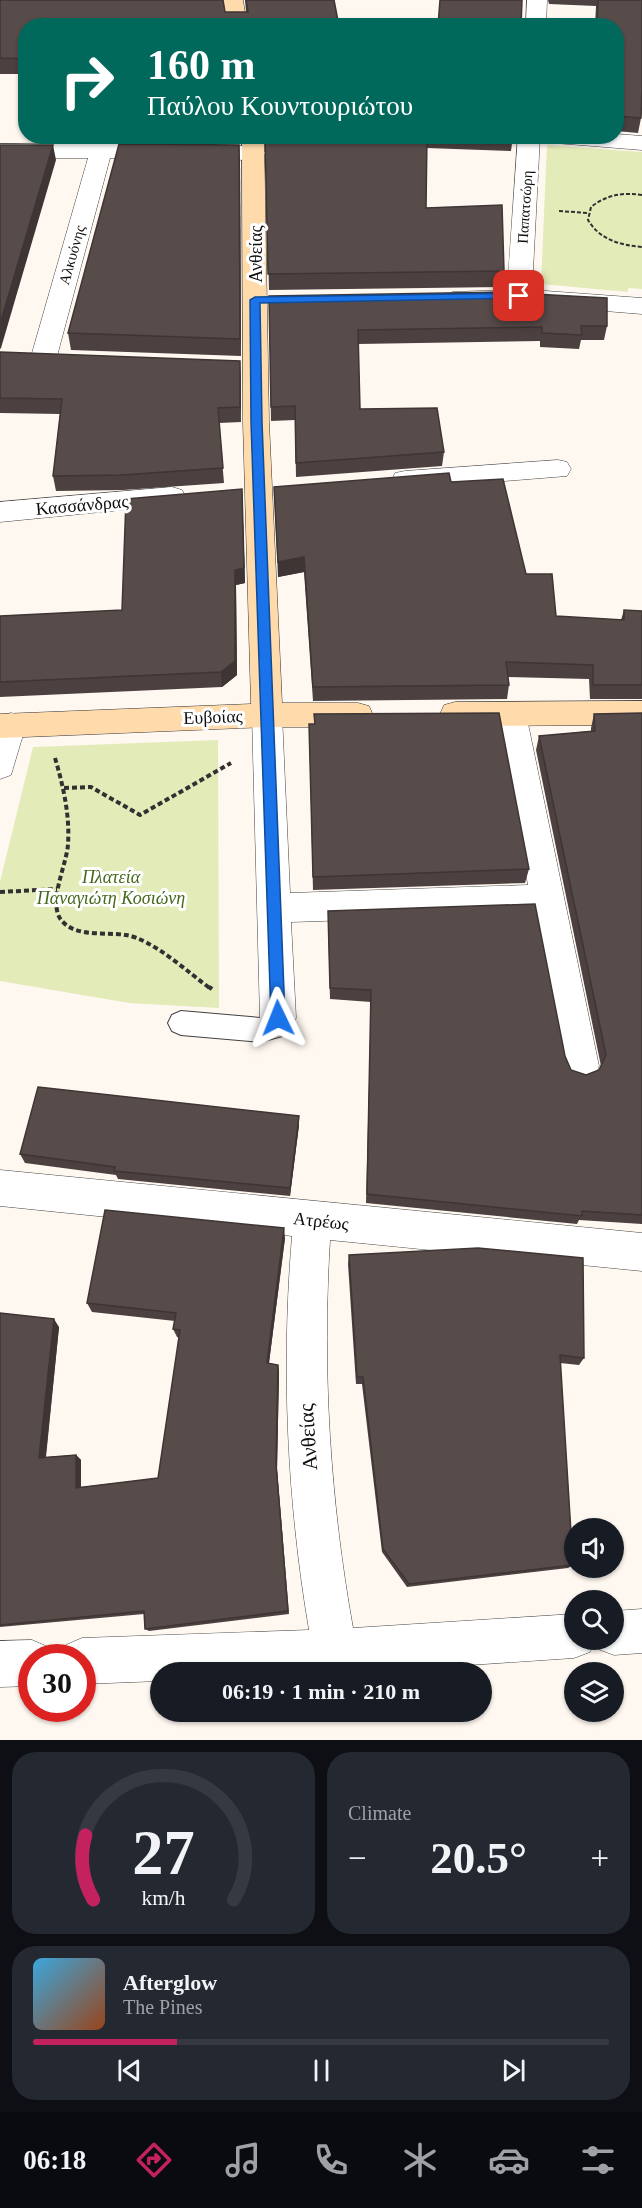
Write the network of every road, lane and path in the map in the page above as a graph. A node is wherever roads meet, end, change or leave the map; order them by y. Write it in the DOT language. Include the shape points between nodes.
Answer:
graph roads {
  1 [pos="233,0"];
  2 [pos="537,0"];
  3 [pos="236,18"];
  4 [pos="537,18"];
  5 [pos="624,142"];
  6 [pos="642,143"];
  7 [pos="528,144"];
  8 [pos="254,145"];
  9 [pos="101,150"];
  10 [pos="0,151"];
  11 [pos="642,195"];
  12 [pos="642,247"];
  13 [pos="441,297"];
  14 [pos="518,305"];
  15 [pos="642,306"];
  16 [pos="43,360"];
  17 [pos="558,469"];
  18 [pos="379,482"];
  19 [pos="200,495"];
  20 [pos="0,512"];
  21 [pos="642,713"];
  22 [pos="430,714"];
  23 [pos="511,714"];
  24 [pos="383,715"];
  25 [pos="43,723"];
  26 [pos="5,725"];
  27 [pos="268,728"];
  28 [pos="0,766"];
  29 [pos="64,788"];
  30 [pos="57,889"];
  31 [pos="0,892"];
  32 [pos="549,899"];
  33 [pos="275,908"];
  34 [pos="220,995"];
  35 [pos="278,1018"];
  36 [pos="181,1023"];
  37 [pos="581,1066"];
  38 [pos="0,1188"];
  39 [pos="312,1220"];
  40 [pos="642,1252"];
  41 [pos="642,1631"];
  42 [pos="624,1632"];
  43 [pos="564,1637"];
  44 [pos="335,1652"];
  45 [pos="96,1661"];
  46 [pos="18,1663"];
  47 [pos="0,1664"];
  1 -- 3 [label="main road"];
  2 -- 4 [label="street"];
  5 -- 6 [label="street"];
  7 -- 14 [label="street, Παπατσώρη"];
  8 -- 9 [label="street"];
  8 -- 27 [label="main road, Ανθείας" via="267,300 244,366 259,490"];
  9 -- 10 [label="street"];
  9 -- 16 [label="street, Αλκυόνης"];
  11 -- 12 [label="path" via="605,197 591,207 588,220 608,240"];
  13 -- 14 [label="street"];
  14 -- 15 [label="street"];
  17 -- 18 [label="street"];
  19 -- 20 [label="street, Κασσάνδρας"];
  21 -- 23 [label="main road"];
  22 -- 23 [label="main road"];
  23 -- 32 [label="street"];
  24 -- 27 [label="main road, Ευβοίας"];
  25 -- 26 [label="main road, Ευβοίας"];
  25 -- 27 [label="main road, Ευβοίας"];
  25 -- 29 [label="path"];
  26 -- 28 [label="street"];
  27 -- 29 [label="path" via="140,815 91,787"];
  27 -- 33 [label="street, Ανθείας"];
  29 -- 30 [label="path" via="68,845"];
  30 -- 31 [label="path"];
  30 -- 34 [label="path" via="58,917 64,925 142,940"];
  32 -- 33 [label="street"];
  32 -- 37 [label="street"];
  33 -- 35 [label="street, Ανθείας"];
  35 -- 36 [label="lane" via="273,1028 261,1030"];
  38 -- 39 [label="street, Ατρέως"];
  39 -- 40 [label="street, Ατρέως"];
  39 -- 44 [label="street, Ανθείας" via="305,1401 317,1541"];
  41 -- 42 [label="street"];
  43 -- 44 [label="street"];
  44 -- 45 [label="street"];
  46 -- 47 [label="street"];
}
